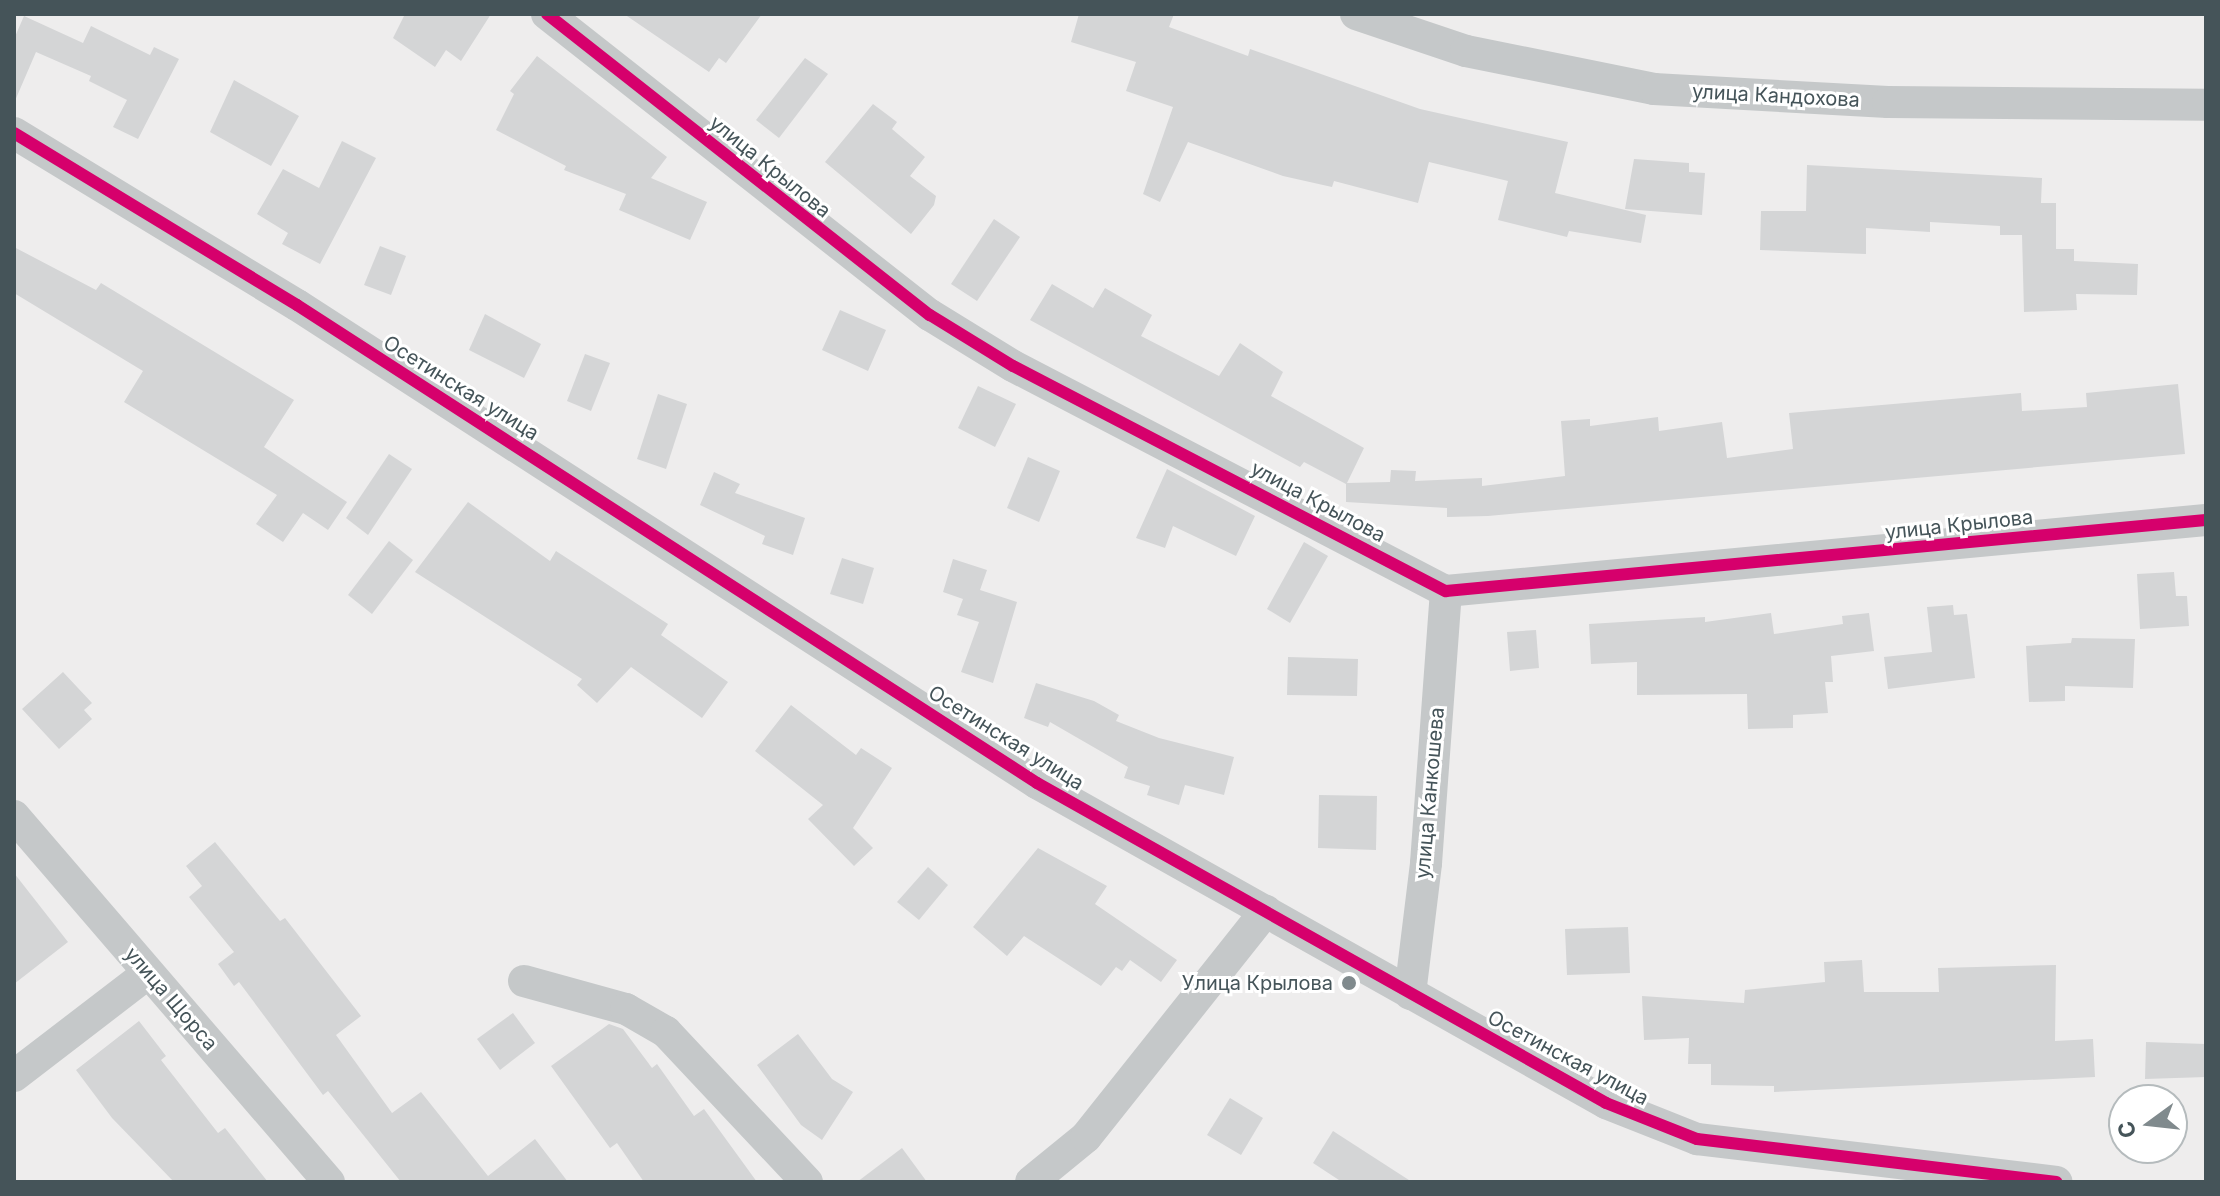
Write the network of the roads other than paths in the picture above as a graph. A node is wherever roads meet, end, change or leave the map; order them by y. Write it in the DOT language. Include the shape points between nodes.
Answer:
graph roads {
  1 [pos="547,14"];
  2 [pos="1356,14"];
  3 [pos="2206,105"];
  4 [pos="14,133"];
  5 [pos="2206,520"];
  6 [pos="1446,591"];
  7 [pos="14,816"];
  8 [pos="1266,911"];
  9 [pos="148,973"];
  10 [pos="524,981"];
  11 [pos="1410,994"];
  12 [pos="14,1076"];
  13 [pos="329,1182"];
  14 [pos="807,1182"];
  15 [pos="1031,1182"];
  16 [pos="2056,1182"];
  1 -- 6 [label="street, улица Крылова" via="930,315 1013,366"];
  2 -- 3 [label="street, улица Кандохова" via="1466,51 1654,89 1888,102"];
  4 -- 8 [label="street, Осетинская улица" via="297,305 1037,783"];
  5 -- 6 [label="street, улица Крылова"];
  6 -- 11 [label="street, улица Канкошева" via="1426,863"];
  7 -- 9 [label="street, улица Щорса"];
  8 -- 11 [label="street, Осетинская улица"];
  8 -- 15 [label="street" via="1086,1137"];
  9 -- 12 [label="street"];
  9 -- 13 [label="street, улица Щорса"];
  10 -- 14 [label="street" via="626,1009 666,1032"];
  11 -- 16 [label="street, Осетинская улица" via="1606,1103 1697,1139"];
}
